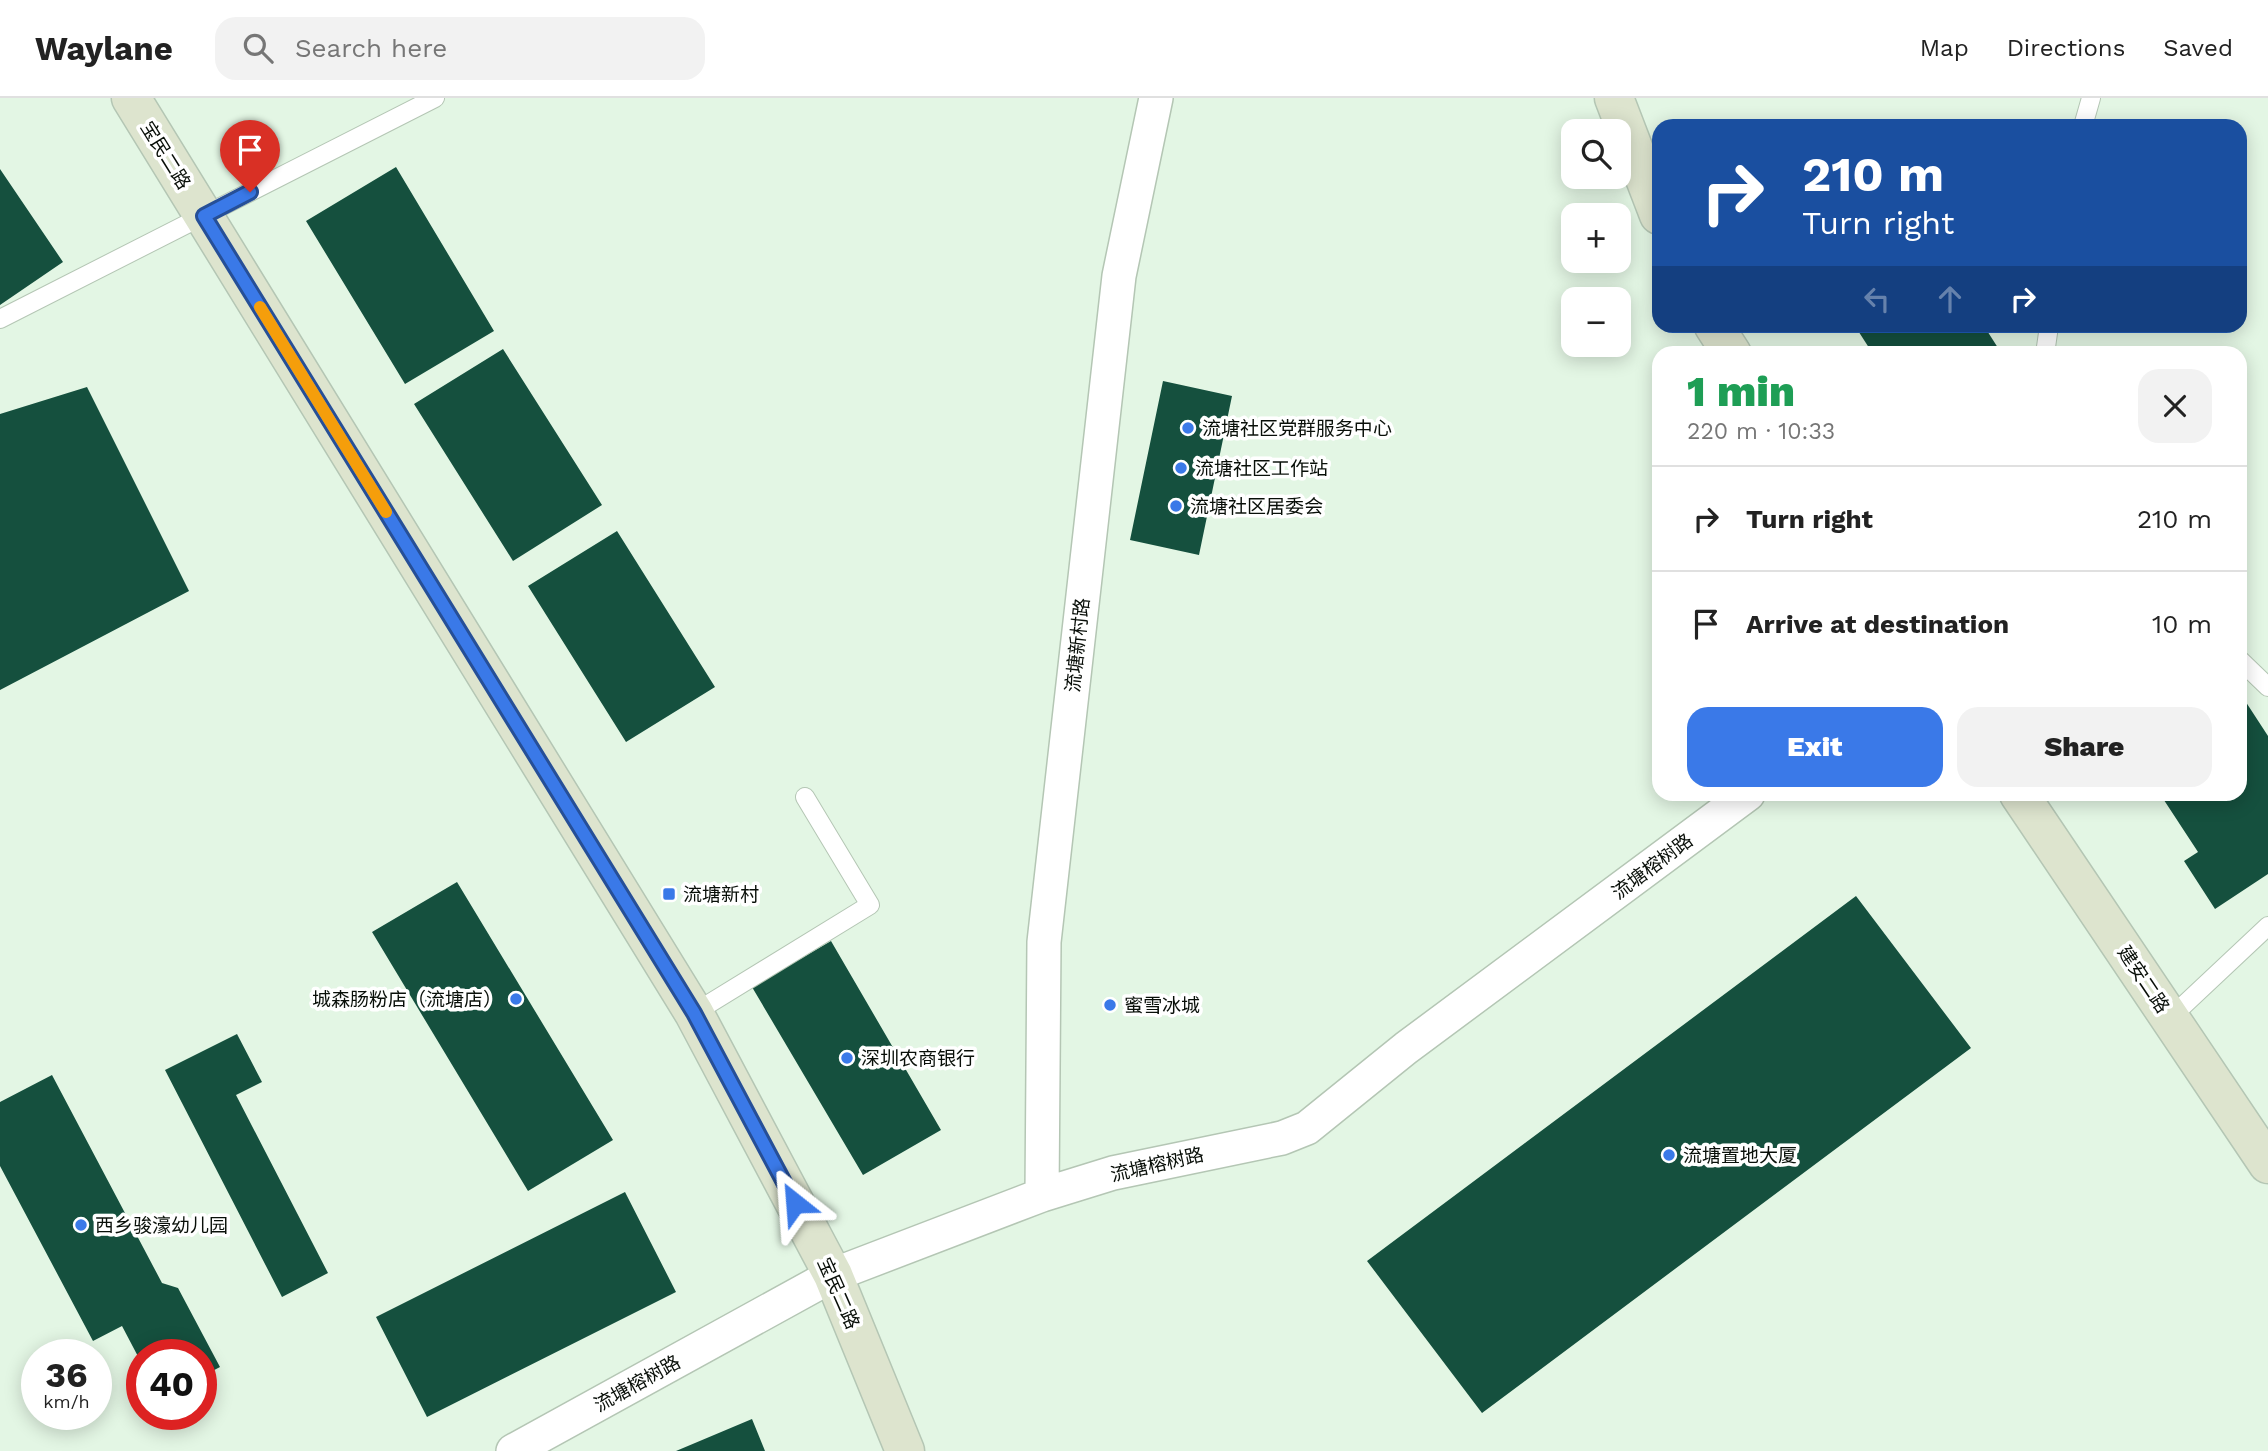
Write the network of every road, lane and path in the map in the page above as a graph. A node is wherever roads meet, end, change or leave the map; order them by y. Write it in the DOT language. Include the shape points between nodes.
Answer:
graph roads {
  1 [pos="131,98"];
  2 [pos="435,98"];
  3 [pos="1156,98"];
  4 [pos="1614,98"];
  5 [pos="2091,98"];
  6 [pos="2085,119"];
  7 [pos="1652,197"];
  8 [pos="204,216"];
  9 [pos="0,319"];
  10 [pos="2247,667"];
  11 [pos="2268,687"];
  12 [pos="805,797"];
  13 [pos="1739,801"];
  14 [pos="2024,801"];
  15 [pos="2268,926"];
  16 [pos="694,1013"];
  17 [pos="2170,1018"];
  18 [pos="2268,1164"];
  19 [pos="1042,1195"];
  20 [pos="833,1275"];
  21 [pos="513,1451"];
  22 [pos="905,1451"];
  1 -- 8 [label="street, 宝民二路"];
  2 -- 8 [label="lane"];
  3 -- 19 [label="street, 流塘新村路" via="1119,276 1044,942"];
  4 -- 7 [label="street"];
  5 -- 6 [label="lane"];
  8 -- 9 [label="lane"];
  8 -- 16 [label="street, 宝民二路"];
  10 -- 11 [label="lane"];
  12 -- 16 [label="lane" via="870,905"];
  13 -- 19 [label="street, 流塘榕树路" via="1406,1048 1307,1128 1282,1138 1113,1173"];
  14 -- 17 [label="street, 建安二路"];
  15 -- 17 [label="lane"];
  16 -- 20 [label="street, 宝民二路"];
  17 -- 18 [label="street, 建安二路"];
  19 -- 20 [label="street, 流塘榕树路"];
  20 -- 21 [label="street, 流塘榕树路"];
  20 -- 22 [label="street, 宝民二路"];
}
